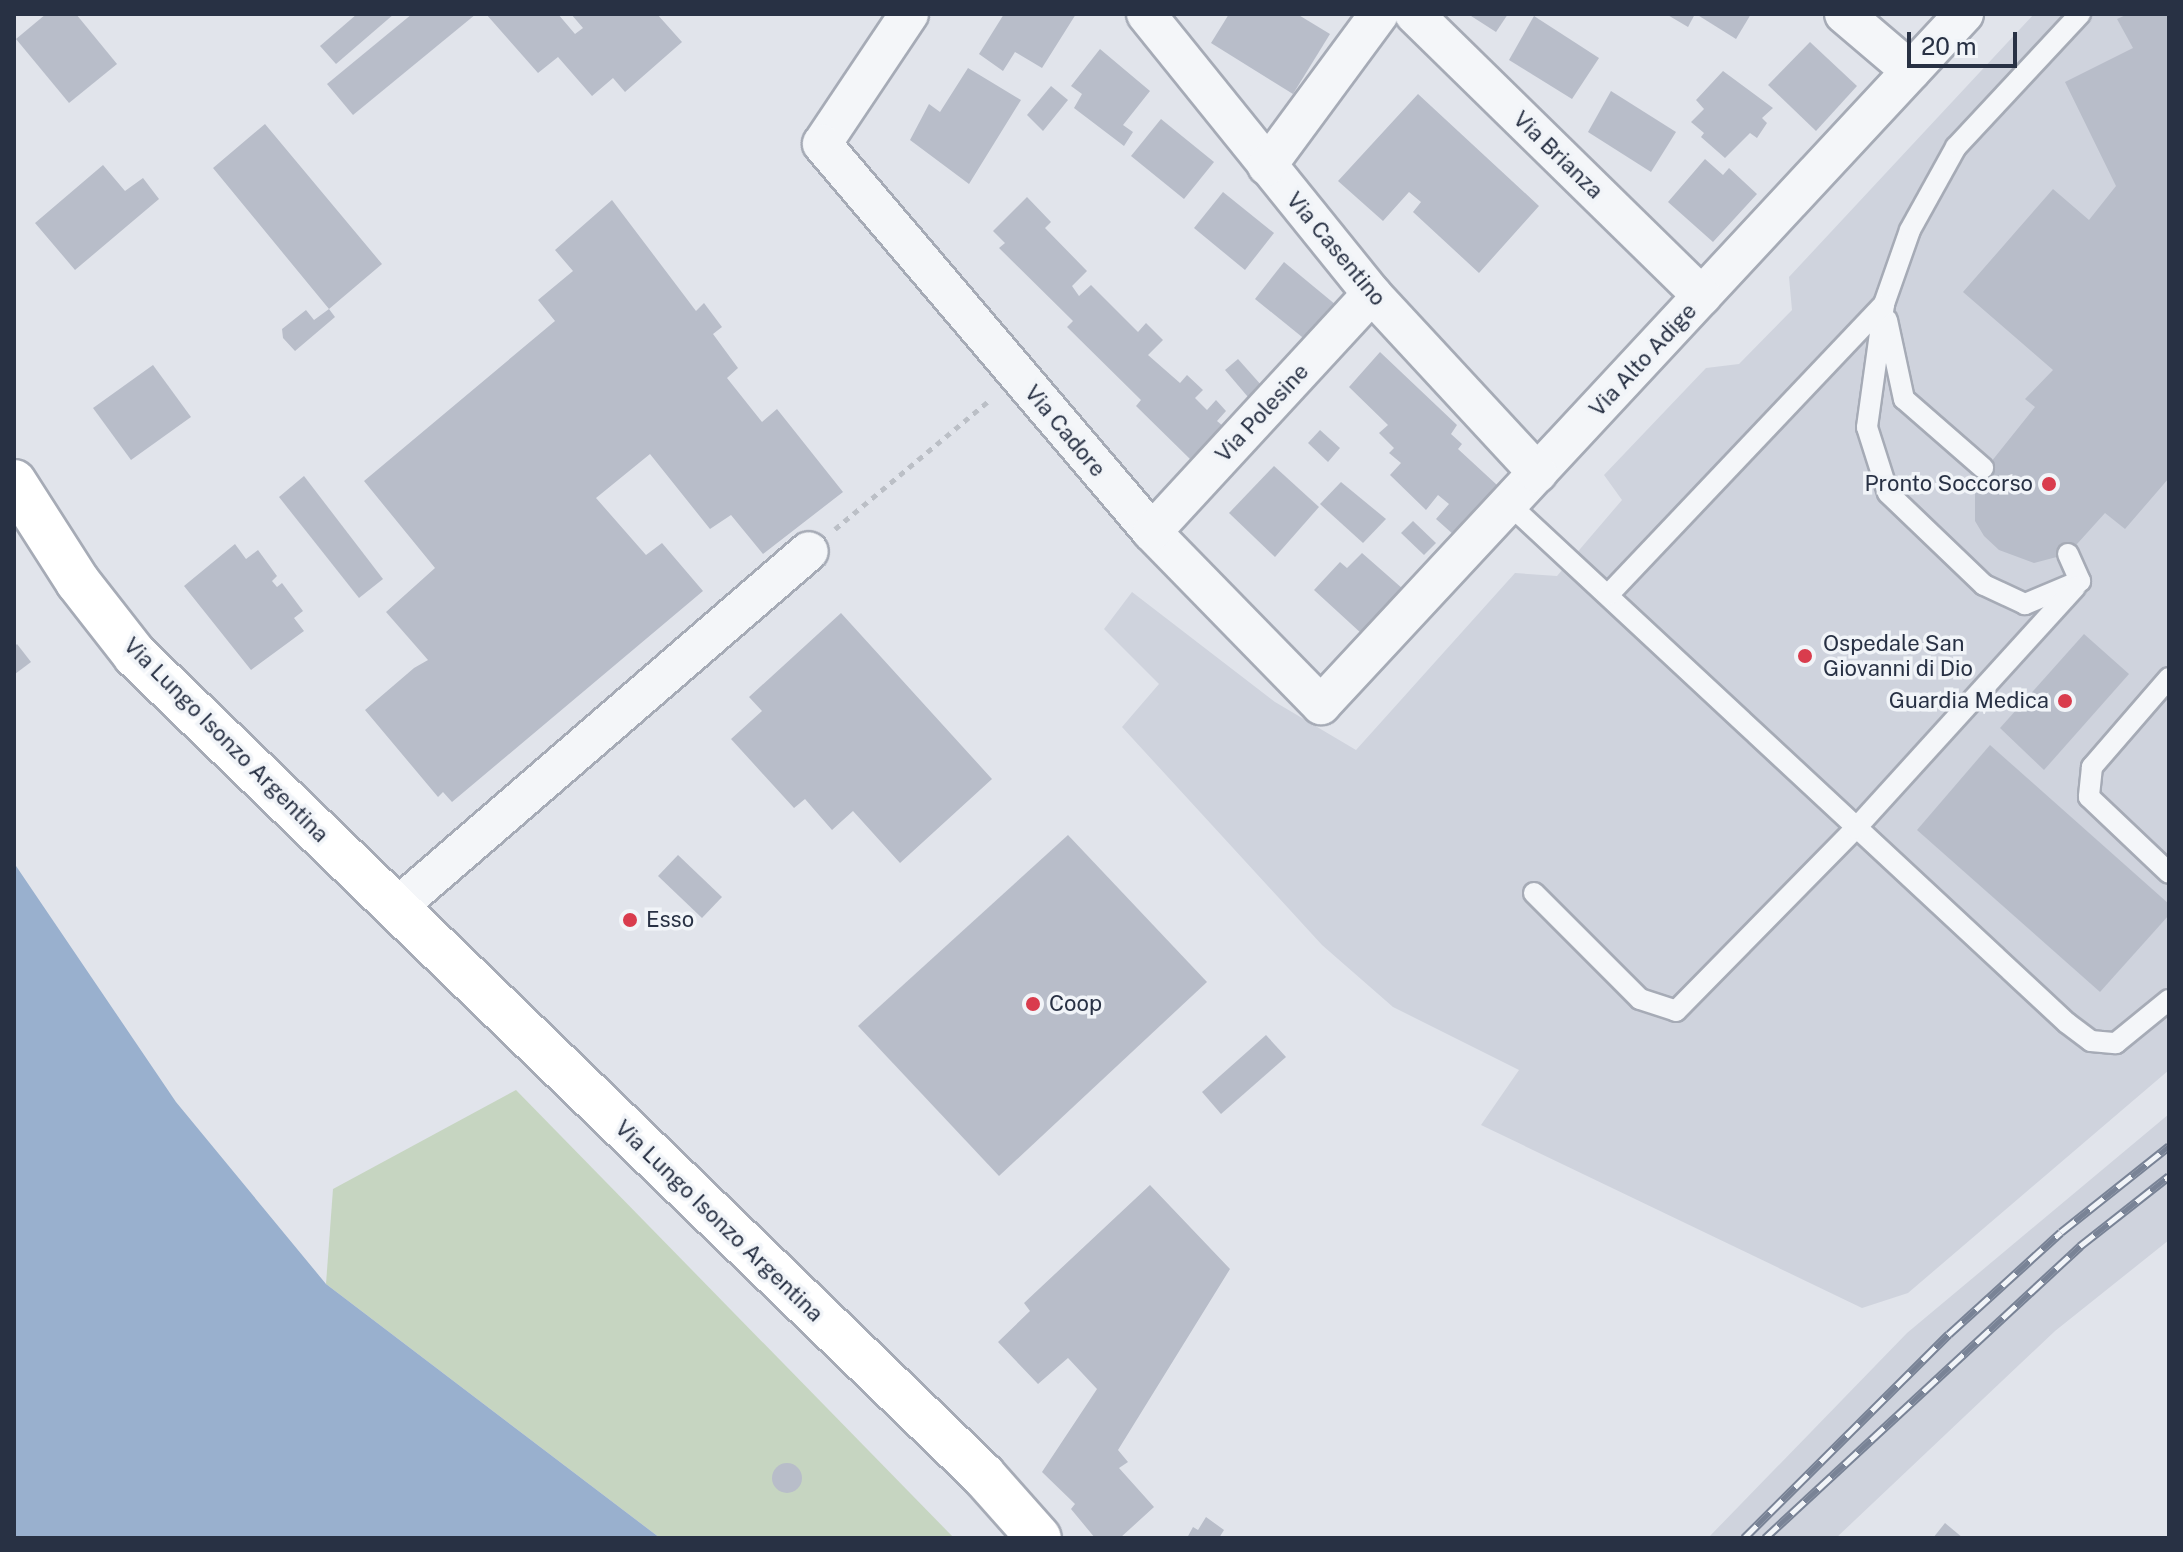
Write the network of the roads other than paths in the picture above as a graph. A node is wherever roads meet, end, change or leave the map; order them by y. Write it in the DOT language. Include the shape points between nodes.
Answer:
graph roads {
  1 [pos="909,14"];
  2 [pos="1146,14"];
  3 [pos="1379,14"];
  4 [pos="1414,14"];
  5 [pos="1844,14"];
  6 [pos="1964,14"];
  7 [pos="2080,14"];
  8 [pos="1911,71"];
  9 [pos="1267,166"];
  10 [pos="1372,294"];
  11 [pos="1702,296"];
  12 [pos="1884,304"];
  13 [pos="1983,468"];
  14 [pos="1538,473"];
  15 [pos="14,482"];
  16 [pos="1509,504"];
  17 [pos="1152,532"];
  18 [pos="809,551"];
  19 [pos="2068,554"];
  20 [pos="2080,581"];
  21 [pos="1608,595"];
  22 [pos="2169,678"];
  23 [pos="1321,705"];
  24 [pos="1856,828"];
  25 [pos="2169,873"];
  26 [pos="1534,893"];
  27 [pos="397,907"];
  28 [pos="2169,1000"];
  29 [pos="1039,1538"];
  1 -- 17 [label="street, Via Cadore" via="822,144"];
  2 -- 9 [label="street, Via Casentino"];
  3 -- 9 [label="street"];
  4 -- 11 [label="street, Via Brianza"];
  5 -- 8 [label="street"];
  6 -- 8 [label="street, Via Alto Adige"];
  7 -- 12 [label="lane" via="1956,147 1910,230"];
  8 -- 11 [label="street, Via Alto Adige"];
  9 -- 10 [label="street, Via Casentino"];
  10 -- 14 [label="street, Via Casentino"];
  10 -- 17 [label="street, Via Polesine"];
  11 -- 14 [label="street, Via Alto Adige"];
  12 -- 13 [label="lane" via="1904,399"];
  12 -- 20 [label="lane" via="1867,427 1888,493 1984,585 2025,604"];
  12 -- 21 [label="lane"];
  14 -- 16 [label="street, Via Alto Adige"];
  15 -- 27 [label="main road, Via Lungo Isonzo Argentina" via="78,582 135,655"];
  16 -- 21 [label="lane"];
  16 -- 23 [label="street, Via Alto Adige"];
  17 -- 23 [label="street, Via Cadore"];
  18 -- 27 [label="street"];
  19 -- 20 [label="lane"];
  20 -- 24 [label="lane"];
  21 -- 24 [label="lane"];
  22 -- 25 [label="lane" via="2092,767 2089,797"];
  24 -- 26 [label="lane" via="1676,1011 1640,999"];
  24 -- 28 [label="lane" via="2091,1041 2116,1043"];
  27 -- 29 [label="main road, Via Lungo Isonzo Argentina" via="983,1475"];
}
